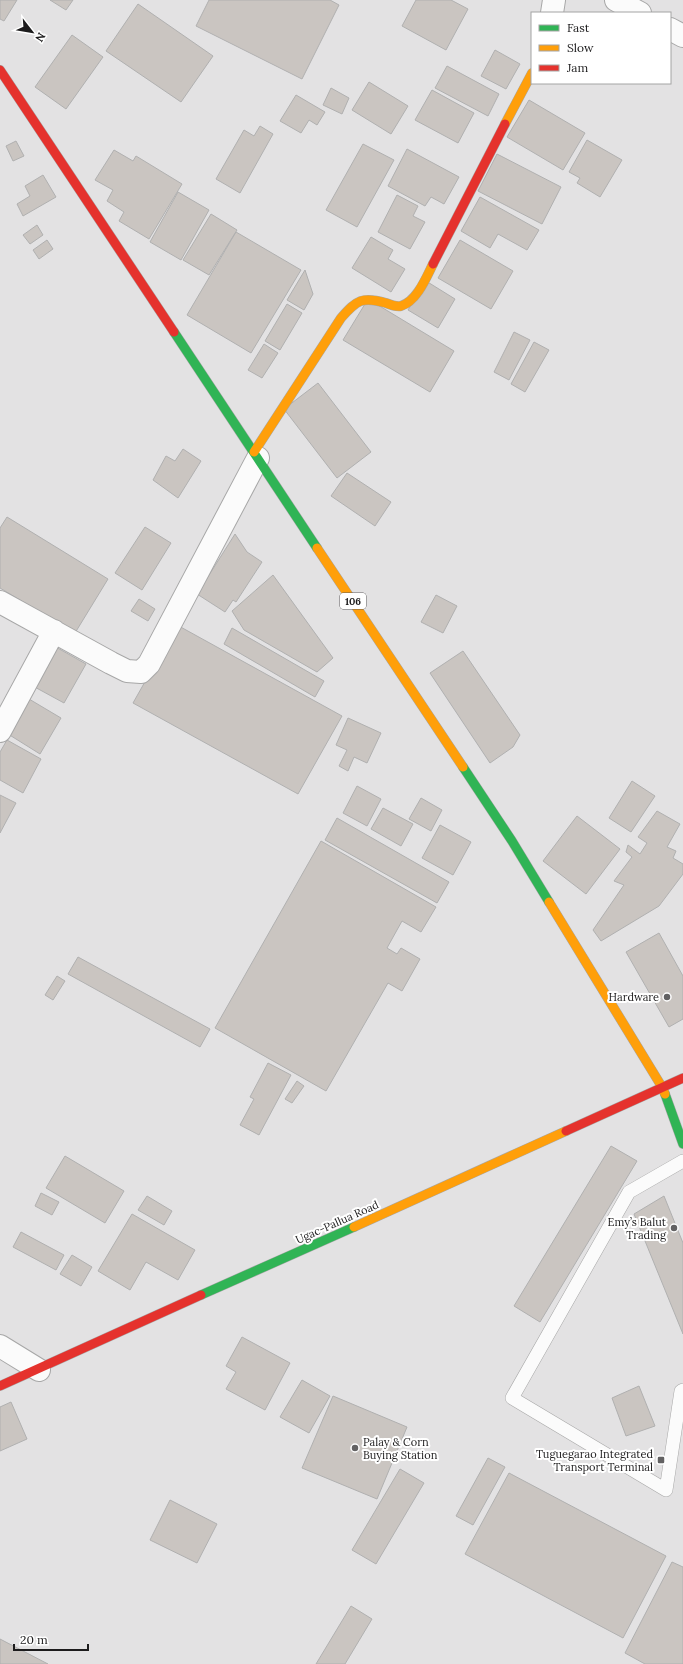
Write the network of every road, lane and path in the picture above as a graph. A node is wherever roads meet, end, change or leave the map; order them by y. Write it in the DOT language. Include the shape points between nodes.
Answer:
graph roads {
  1 [pos="554,0"];
  2 [pos="616,0"];
  3 [pos="552,12"];
  4 [pos="638,12"];
  5 [pos="671,30"];
  6 [pos="683,36"];
  7 [pos="0,70"];
  8 [pos="531,76"];
  9 [pos="256,455"];
  10 [pos="0,602"];
  11 [pos="54,631"];
  12 [pos="0,731"];
  13 [pos="683,1078"];
  14 [pos="662,1087"];
  15 [pos="683,1144"];
  16 [pos="683,1161"];
  17 [pos="0,1346"];
  18 [pos="39,1370"];
  19 [pos="0,1386"];
  20 [pos="683,1390"];
  1 -- 3 [label="street"];
  2 -- 4 [label="street"];
  5 -- 6 [label="street"];
  7 -- 9 [label="main road, 106"];
  8 -- 9 [label="main road" via="428,274 409,302 395,306 367,298 351,306"];
  9 -- 11 [label="street" via="149,664 141,672 127,671"];
  9 -- 14 [label="main road, 106" via="512,841"];
  10 -- 11 [label="street"];
  11 -- 12 [label="street"];
  13 -- 14 [label="main road, Ugac-Pallua Road"];
  14 -- 15 [label="main road, 106"];
  14 -- 18 [label="main road, Ugac-Pallua Road"];
  16 -- 20 [label="lane" via="629,1192 512,1398 666,1490"];
  17 -- 18 [label="street"];
  18 -- 19 [label="main road, Ugac-Pallua Road"];
}
